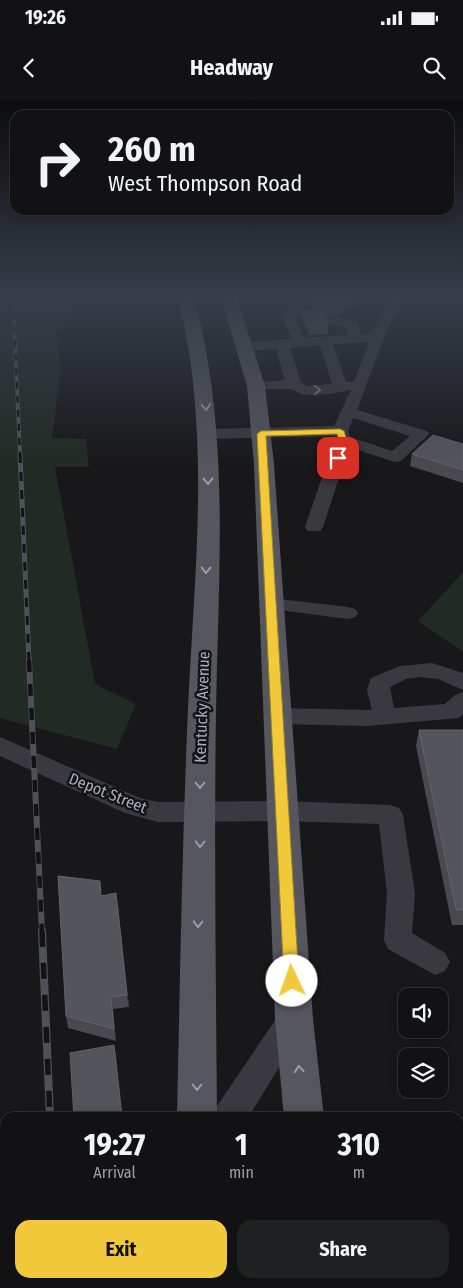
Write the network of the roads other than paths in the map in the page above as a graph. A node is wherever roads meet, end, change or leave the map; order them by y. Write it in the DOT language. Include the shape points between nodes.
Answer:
graph roads {
  1 [pos="200,353"];
  2 [pos="248,353"];
  3 [pos="285,353"];
  4 [pos="329,353"];
  5 [pos="371,353"];
  6 [pos="294,384"];
  7 [pos="256,386"];
  8 [pos="340,386"];
  9 [pos="360,386"];
  10 [pos="349,412"];
  11 [pos="208,434"];
  12 [pos="261,434"];
  13 [pos="342,436"];
  14 [pos="314,527"];
  15 [pos="271,604"];
  16 [pos="348,613"];
  17 [pos="463,683"];
  18 [pos="463,700"];
  19 [pos="276,716"];
  20 [pos="385,716"];
  21 [pos="0,746"];
  22 [pos="282,811"];
  23 [pos="200,812"];
  24 [pos="435,962"];
  25 [pos="294,1019"];
  26 [pos="197,1112"];
  27 [pos="233,1112"];
  28 [pos="303,1112"];
  1 -- 11 [label="main road, Kentucky Avenue, one-way"];
  2 -- 7 [label="main road"];
  3 -- 6 [label="street"];
  4 -- 8 [label="street"];
  5 -- 9 [label="street"];
  6 -- 7 [label="street"];
  6 -- 8 [label="street, one-way" via="304,391 330,390"];
  7 -- 12 [label="main road"];
  8 -- 9 [label="street"];
  9 -- 10 [label="street"];
  10 -- 13 [label="street"];
  10 -- 13 [label="street" via="421,434 395,457"];
  11 -- 12 [label="street"];
  11 -- 23 [label="main road, Kentucky Avenue, one-way"];
  12 -- 13 [label="street"];
  12 -- 15 [label="main road"];
  13 -- 14 [label="street"];
  15 -- 16 [label="street"];
  15 -- 19 [label="main road"];
  17 -- 20 [label="street" via="452,675 429,669 393,674 379,683"];
  18 -- 20 [label="street" via="451,712"];
  19 -- 20 [label="street"];
  19 -- 22 [label="main road"];
  21 -- 23 [label="street, Depot Street" via="134,806 158,812"];
  22 -- 23 [label="street, Depot Street"];
  22 -- 24 [label="street, Depot Street" via="390,814 401,892 400,920 396,930 398,940"];
  22 -- 25 [label="main road"];
  23 -- 26 [label="main road, Kentucky Avenue, one-way"];
  25 -- 27 [label="street"];
  28 -- 25 [label="main road, one-way"];
}
